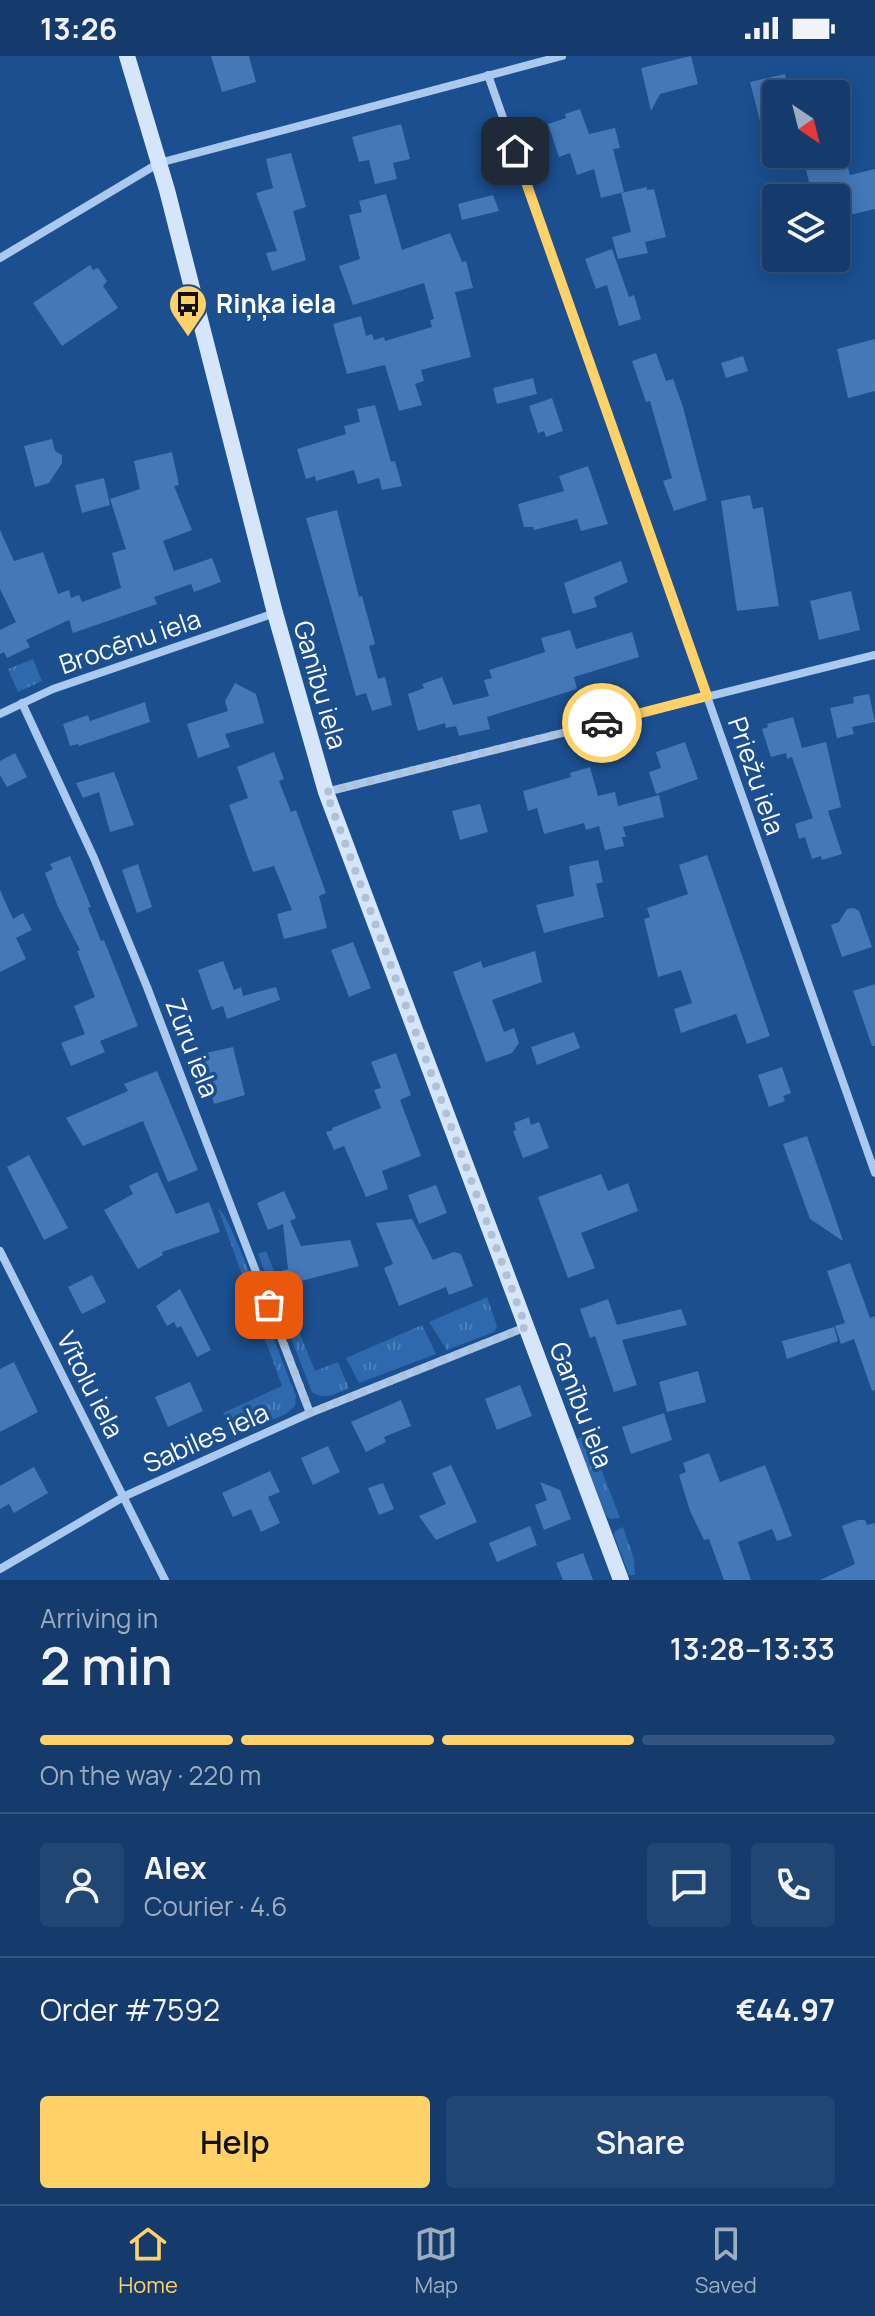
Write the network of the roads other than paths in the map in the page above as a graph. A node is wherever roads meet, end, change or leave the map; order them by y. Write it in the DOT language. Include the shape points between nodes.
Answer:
graph roads {
  1 [pos="127,56"];
  2 [pos="562,56"];
  3 [pos="488,75"];
  4 [pos="159,163"];
  5 [pos="0,258"];
  6 [pos="275,613"];
  7 [pos="875,655"];
  8 [pos="707,696"];
  9 [pos="22,703"];
  10 [pos="0,714"];
  11 [pos="326,792"];
  12 [pos="875,1173"];
  13 [pos="0,1251"];
  14 [pos="526,1327"];
  15 [pos="310,1413"];
  16 [pos="125,1496"];
  17 [pos="0,1569"];
  18 [pos="165,1580"];
  19 [pos="621,1580"];
  1 -- 4 [label="street, Ganību iela"];
  2 -- 3 [label="street"];
  3 -- 4 [label="street"];
  3 -- 8 [label="street, Priežu iela"];
  4 -- 5 [label="street"];
  4 -- 6 [label="street, Ganību iela"];
  6 -- 9 [label="street, Brocēnu iela"];
  6 -- 11 [label="street, Ganību iela"];
  7 -- 8 [label="street"];
  8 -- 11 [label="street"];
  8 -- 12 [label="street, Priežu iela"];
  9 -- 10 [label="street, Brocēnu iela"];
  9 -- 15 [label="street, Zūru iela" via="147,987"];
  11 -- 14 [label="street, Ganību iela"];
  13 -- 16 [label="street, Vītolu iela"];
  14 -- 15 [label="street, Sabiles iela"];
  14 -- 19 [label="street, Ganību iela"];
  15 -- 16 [label="street, Sabiles iela"];
  16 -- 17 [label="street, Sabiles iela"];
  16 -- 18 [label="street, Vītolu iela"];
}
